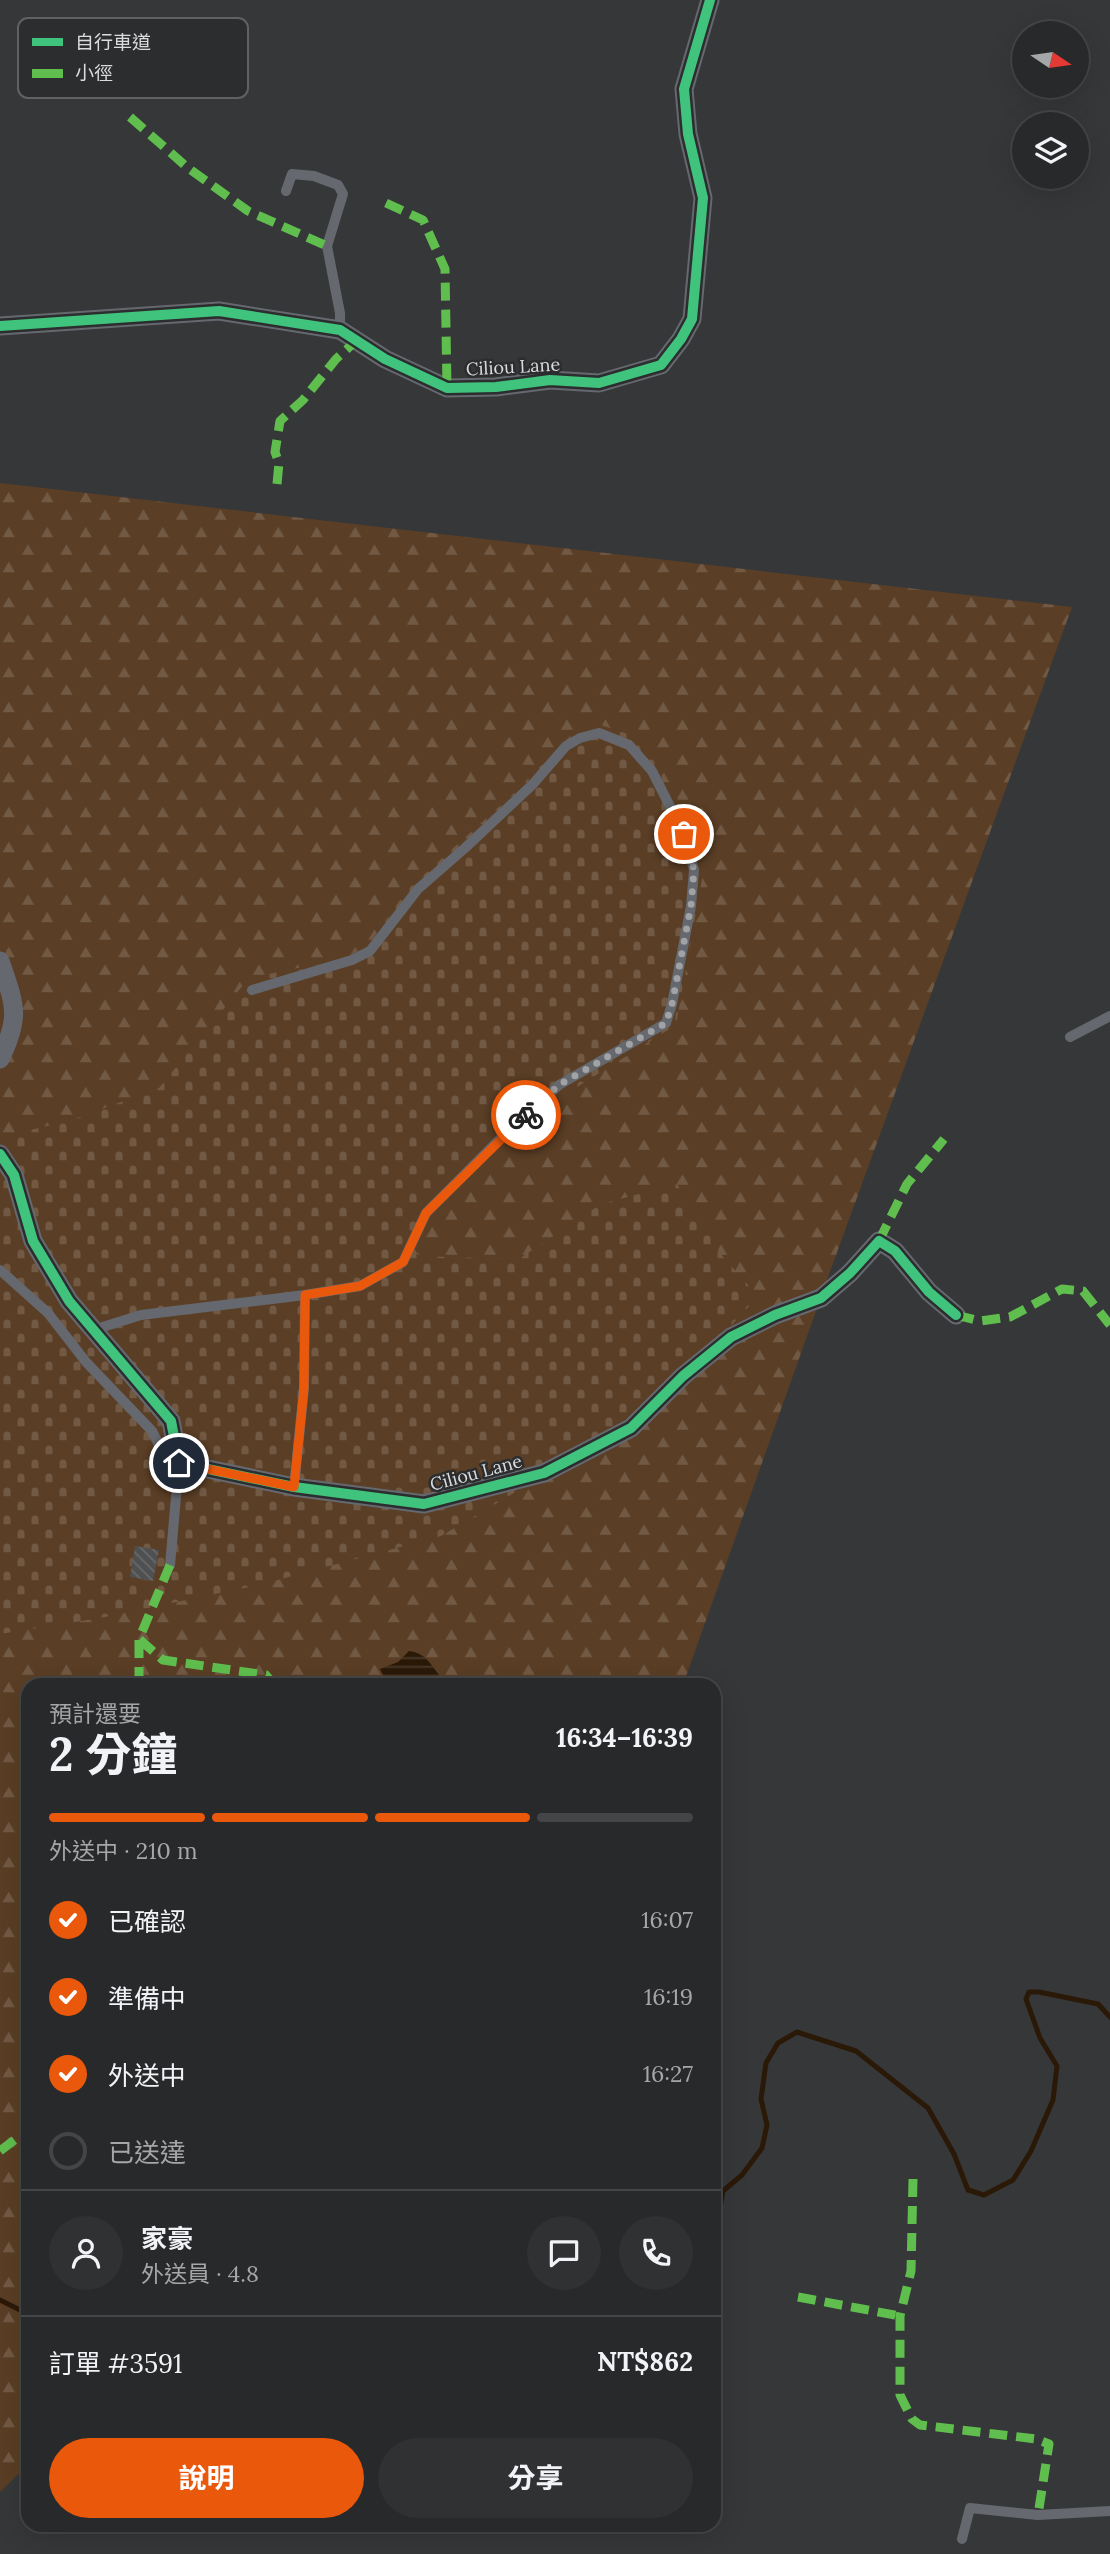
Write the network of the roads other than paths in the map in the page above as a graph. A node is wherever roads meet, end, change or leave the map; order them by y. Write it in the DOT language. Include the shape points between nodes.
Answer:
graph roads {
  1 [pos="710,0"];
  2 [pos="286,191"];
  3 [pos="0,327"];
  4 [pos="340,330"];
  5 [pos="0,961"];
  6 [pos="252,990"];
  7 [pos="1110,1016"];
  8 [pos="1070,1037"];
  9 [pos="0,1059"];
  10 [pos="0,1154"];
  11 [pos="0,1270"];
  12 [pos="305,1295"];
  13 [pos="956,1315"];
  14 [pos="93,1330"];
  15 [pos="179,1463"];
  16 [pos="294,1487"];
  17 [pos="170,1565"];
  18 [pos="1110,2511"];
  19 [pos="962,2539"];
  1 -- 4 [label="street, Ciliou Lane" via="684,89 688,134 703,198 692,319 661,365 599,383 550,380 447,388 385,359"];
  2 -- 4 [label="lane" via="292,174 338,185 343,194 327,246"];
  3 -- 4 [label="street, Ciliou Lane" via="202,310"];
  5 -- 9 [label="street" via="15,1004 12,1035"];
  6 -- 12 [label="lane" via="370,951 418,889 504,811 566,746 580,738 599,733 629,745 652,771 684,834 694,870 691,906 666,1023 559,1085 524,1116 426,1213 403,1262 360,1286"];
  7 -- 8 [label="lane"];
  10 -- 14 [label="street" via="14,1175 33,1241 69,1301"];
  11 -- 15 [label="lane" via="48,1313 86,1362 152,1431 164,1455"];
  12 -- 14 [label="lane" via="141,1315"];
  12 -- 16 [label="lane" via="304,1388"];
  13 -- 16 [label="street, Ciliou Lane" via="929,1292 895,1251 879,1241 821,1298 731,1337 683,1376 632,1428 544,1473 424,1504"];
  14 -- 15 [label="street" via="171,1421"];
  15 -- 16 [label="street, Ciliou Lane"];
  15 -- 17 [label="lane"];
  18 -- 19 [label="lane" via="1038,2515 970,2508"];
}
